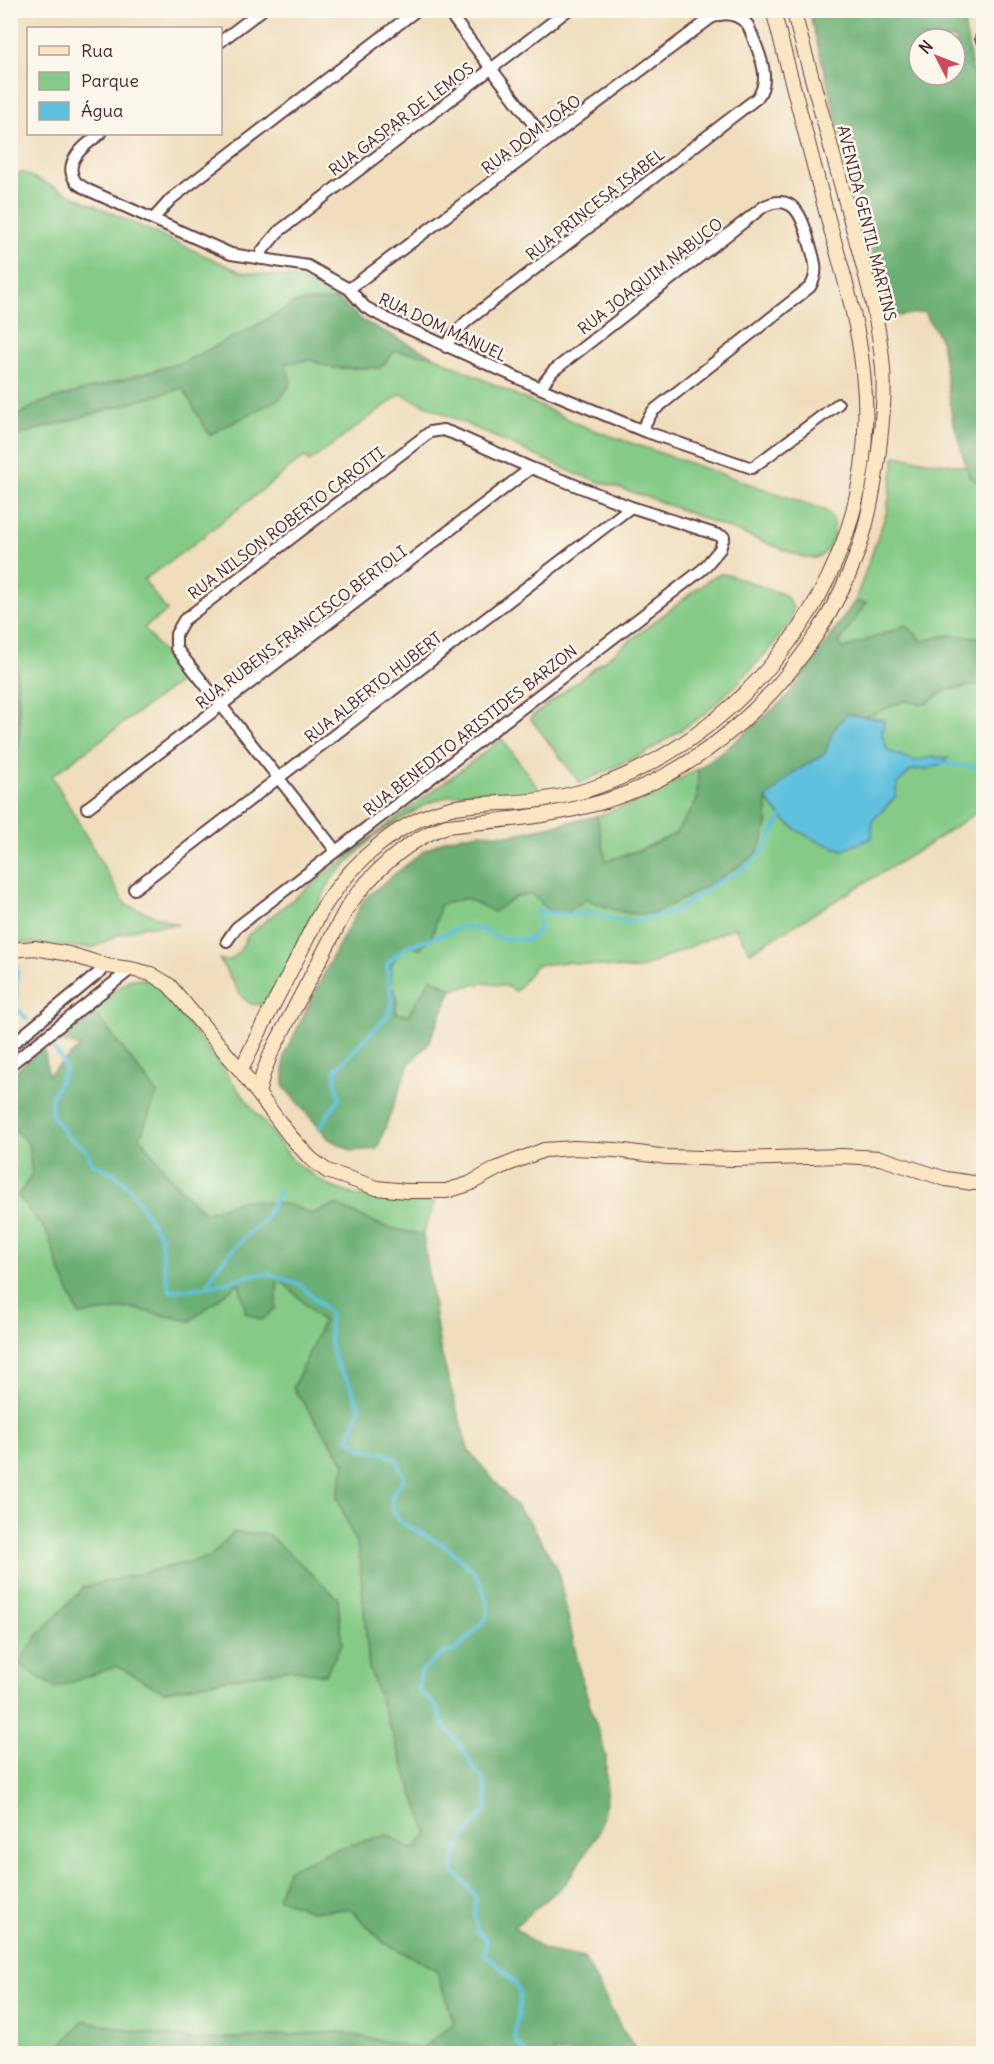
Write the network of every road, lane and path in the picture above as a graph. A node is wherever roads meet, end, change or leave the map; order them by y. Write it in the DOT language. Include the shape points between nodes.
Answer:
graph roads {
  1 [pos="262,10"];
  2 [pos="417,10"];
  3 [pos="447,10"];
  4 [pos="568,10"];
  5 [pos="773,10"];
  6 [pos="794,10"];
  7 [pos="222,40"];
  8 [pos="492,68"];
  9 [pos="764,87"];
  10 [pos="99,135"];
  11 [pos="546,141"];
  12 [pos="154,218"];
  13 [pos="261,259"];
  14 [pos="349,289"];
  15 [pos="446,347"];
  16 [pos="540,388"];
  17 [pos="838,404"];
  18 [pos="641,430"];
  19 [pos="531,468"];
  20 [pos="859,487"];
  21 [pos="874,492"];
  22 [pos="855,504"];
  23 [pos="631,507"];
  24 [pos="870,509"];
  25 [pos="830,577"];
  26 [pos="844,584"];
  27 [pos="822,593"];
  28 [pos="837,600"];
  29 [pos="222,706"];
  30 [pos="279,779"];
  31 [pos="87,808"];
  32 [pos="336,852"];
  33 [pos="134,889"];
  34 [pos="227,941"];
  35 [pos="10,950"];
  36 [pos="107,966"];
  37 [pos="131,969"];
  38 [pos="254,1041"];
  39 [pos="10,1046"];
  40 [pos="271,1053"];
  41 [pos="10,1065"];
  42 [pos="241,1071"];
  43 [pos="258,1094"];
  44 [pos="984,1182"];
  1 -- 7 [label="street"];
  2 -- 12 [label="street" via="171,199"];
  3 -- 8 [label="street"];
  4 -- 8 [label="street, RUA GASPAR DE LEMOS"];
  5 -- 20 [label="main road" via="853,312 863,372 866,424"];
  6 -- 21 [label="main road, AVENIDA GENTIL MARTINS" via="871,295 883,366 884,397"];
  8 -- 11 [label="street"];
  8 -- 13 [label="street, RUA GASPAR DE LEMOS" via="278,232 262,251"];
  9 -- 11 [label="street, RUA DOM JOÃO" via="765,74 748,25 734,15 724,14 711,18"];
  9 -- 15 [label="street, RUA PRINCESA ISABEL" via="757,98 467,321"];
  10 -- 12 [label="street, RUA DOM MANUEL" via="74,158 71,170 76,182"];
  11 -- 14 [label="street, RUA DOM JOÃO"];
  12 -- 13 [label="street, RUA DOM MANUEL" via="231,254"];
  13 -- 14 [label="street, RUA DOM MANUEL" via="308,266"];
  14 -- 15 [label="street, RUA DOM MANUEL" via="365,307"];
  15 -- 16 [label="street, RUA DOM MANUEL"];
  16 -- 18 [label="street, RUA DOM MANUEL"];
  16 -- 18 [label="street, RUA JOAQUIM NABUCO" via="553,371 764,207 777,202 794,208 803,219 816,266 815,279 807,290 653,411"];
  17 -- 18 [label="street, RUA DOM MANUEL" via="752,468"];
  19 -- 23 [label="street"];
  19 -- 29 [label="street, RUA RUBENS FRANCISCO BERTOLI"];
  19 -- 29 [label="street, RUA NILSON ROBERTO CAROTTI" via="452,432 430,432 184,620 176,634 176,648"];
  20 -- 21 [label="main road"];
  20 -- 22 [label="main road"];
  21 -- 24 [label="main road, AVENIDA GENTIL MARTINS"];
  22 -- 24 [label="main road"];
  22 -- 25 [label="main road"];
  23 -- 30 [label="street, RUA ALBERTO HUBERT"];
  23 -- 32 [label="street, RUA BENEDITO ARISTIDES BARZON" via="724,537 720,549 704,569"];
  24 -- 26 [label="main road, AVENIDA GENTIL MARTINS"];
  25 -- 26 [label="main road"];
  25 -- 27 [label="main road"];
  26 -- 28 [label="main road, AVENIDA GENTIL MARTINS"];
  27 -- 28 [label="main road"];
  27 -- 38 [label="main road" via="790,642 754,685 683,744 643,767 594,788 544,800 448,808 419,818 384,841 355,866 326,904"];
  28 -- 40 [label="main road, AVENIDA GENTIL MARTINS" via="806,650 772,692 728,734 699,755 649,783 604,801 547,815 447,826 393,858 361,886 347,908"];
  29 -- 30 [label="street"];
  29 -- 31 [label="street, RUA RUBENS FRANCISCO BERTOLI"];
  30 -- 32 [label="street"];
  30 -- 33 [label="street, RUA ALBERTO HUBERT"];
  32 -- 34 [label="street, RUA BENEDITO ARISTIDES BARZON" via="236,928"];
  35 -- 36 [label="main road" via="36,948"];
  36 -- 37 [label="main road"];
  36 -- 39 [label="street"];
  37 -- 41 [label="street"];
  37 -- 42 [label="main road" via="151,974 169,985"];
  38 -- 40 [label="street"];
  38 -- 42 [label="main road"];
  40 -- 43 [label="main road, AVENIDA GENTIL MARTINS"];
  42 -- 43 [label="main road"];
  43 -- 44 [label="main road" via="318,1165 377,1188 446,1191 543,1150 573,1148 701,1158 880,1158 946,1179"];
}
